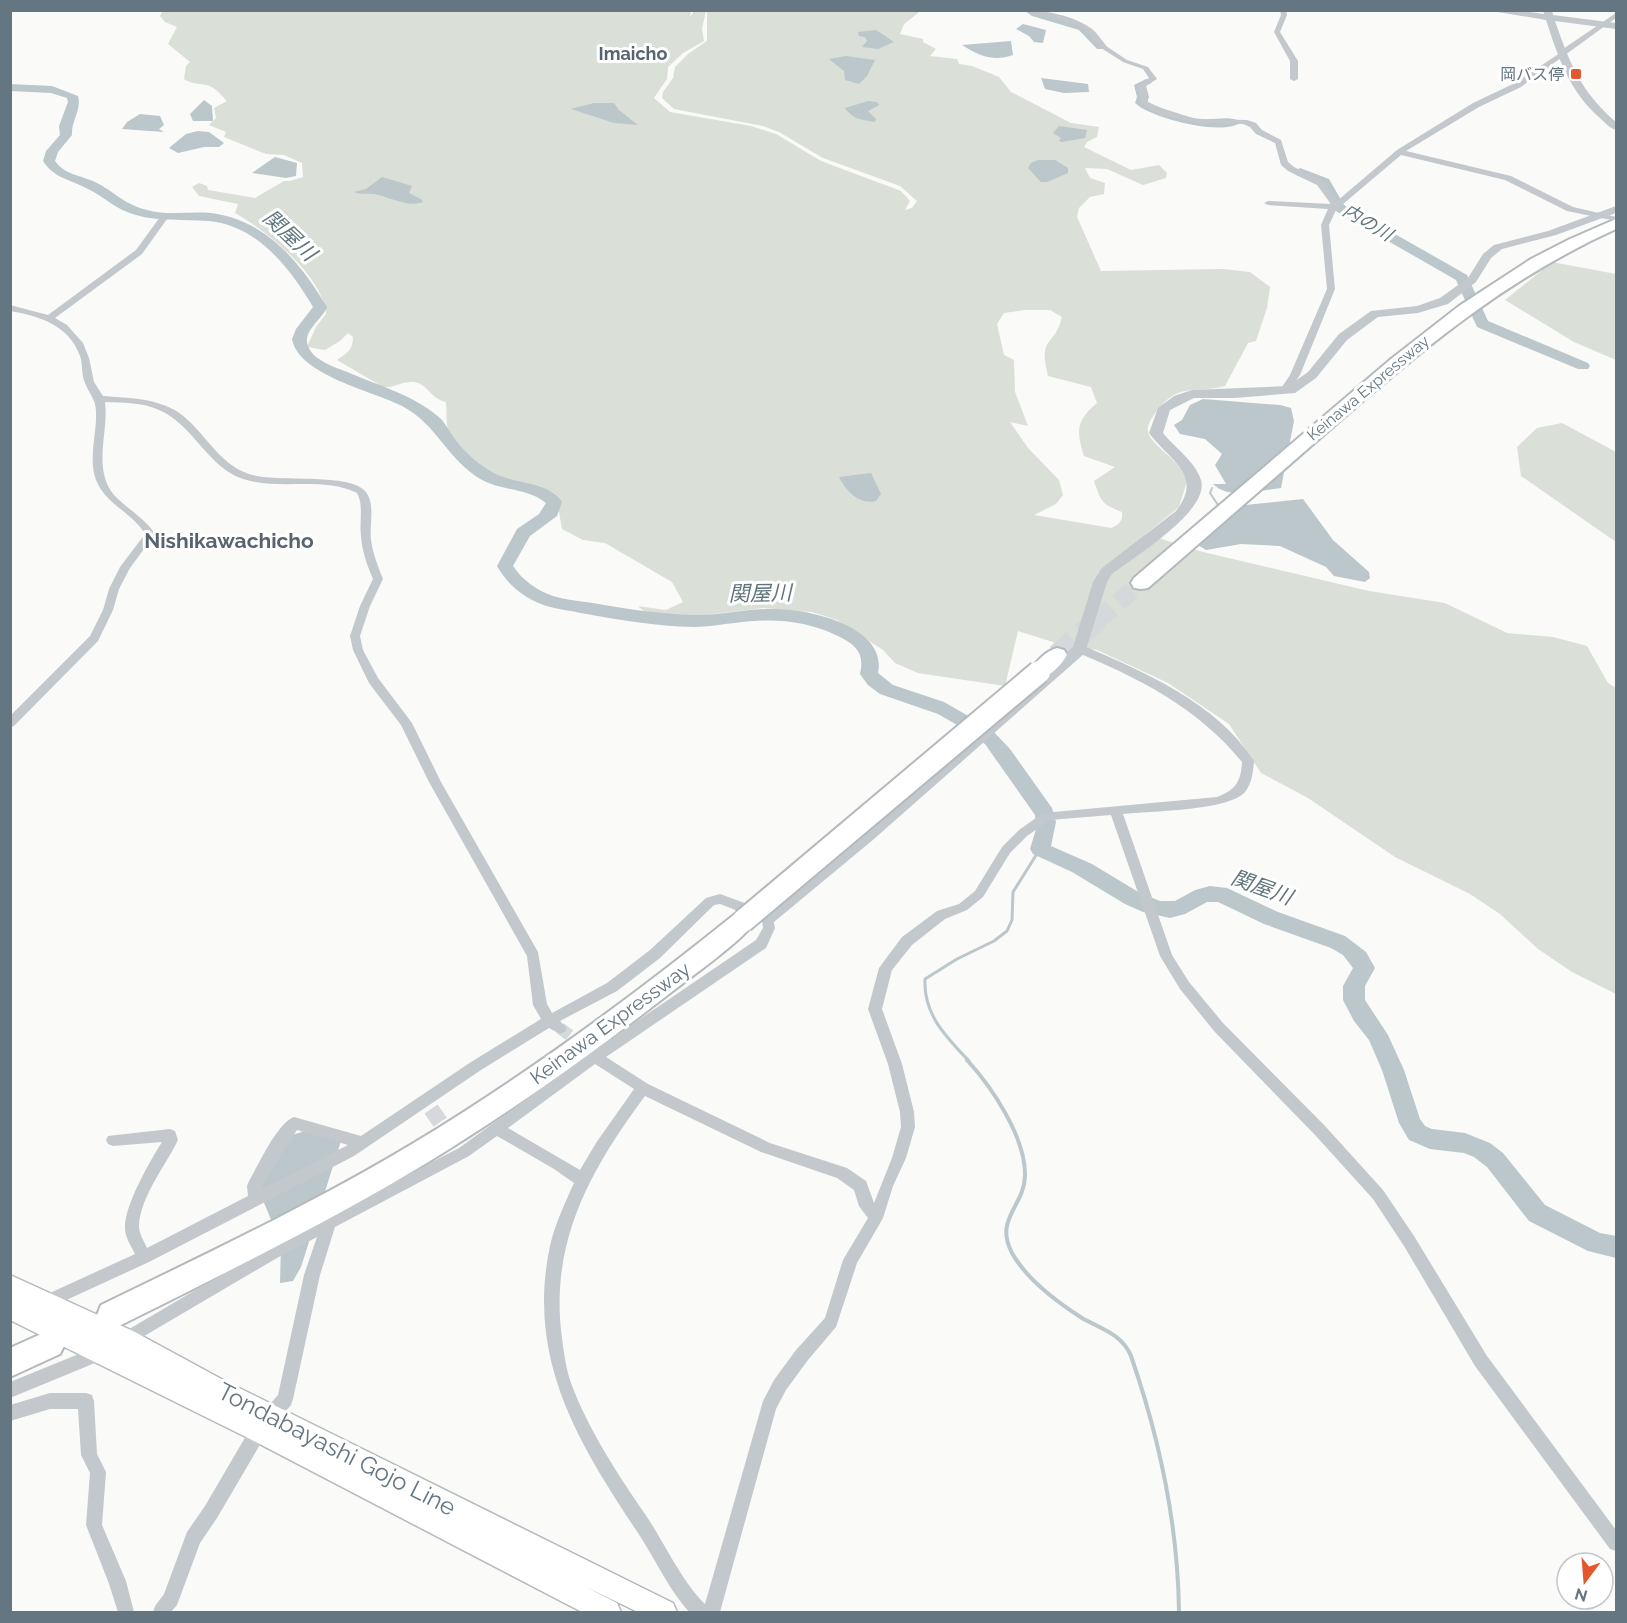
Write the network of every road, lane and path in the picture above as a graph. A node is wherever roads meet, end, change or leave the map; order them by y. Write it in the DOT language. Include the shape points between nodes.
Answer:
graph roads {
  1 [pos="1031,10"];
  2 [pos="1283,10"];
  3 [pos="1490,10"];
  4 [pos="1548,14"];
  5 [pos="1617,15"];
  6 [pos="1604,24"];
  7 [pos="1617,26"];
  8 [pos="1562,53"];
  9 [pos="1294,80"];
  10 [pos="1617,126"];
  11 [pos="1400,152"];
  12 [pos="1268,203"];
  13 [pos="1337,205"];
  14 [pos="1617,209"];
  15 [pos="1599,216"];
  16 [pos="163,219"];
  17 [pos="1617,219"];
  18 [pos="1617,224"];
  19 [pos="10,308"];
  20 [pos="50,318"];
  21 [pos="1297,381"];
  22 [pos="100,399"];
  23 [pos="1141,583"];
  24 [pos="1069,654"];
  25 [pos="10,723"];
  26 [pos="1116,811"];
  27 [pos="756,919"];
  28 [pos="555,1024"];
  29 [pos="595,1057"];
  30 [pos="643,1088"];
  31 [pos="497,1129"];
  32 [pos="113,1140"];
  33 [pos="363,1143"];
  34 [pos="581,1179"];
  35 [pos="256,1201"];
  36 [pos="329,1213"];
  37 [pos="876,1218"];
  38 [pos="270,1245"];
  39 [pos="144,1257"];
  40 [pos="10,1285"];
  41 [pos="45,1302"];
  42 [pos="14,1312"];
  43 [pos="111,1315"];
  44 [pos="125,1339"];
  45 [pos="50,1344"];
  46 [pos="102,1352"];
  47 [pos="10,1363"];
  48 [pos="10,1390"];
  49 [pos="10,1413"];
  50 [pos="265,1423"];
  51 [pos="1617,1543"];
  52 [pos="126,1612"];
  53 [pos="161,1612"];
  54 [pos="608,1612"];
  55 [pos="664,1612"];
  56 [pos="701,1612"];
  57 [pos="712,1612"];
  1 -- 13 [label="street" via="1079,24 1092,32 1100,45 1125,61 1146,68 1153,79 1142,86 1145,103 1155,109 1203,122 1253,125 1280,146 1284,163 1320,183"];
  2 -- 9 [label="street" via="1277,32 1294,61"];
  3 -- 4 [label="street"];
  4 -- 6 [label="street"];
  4 -- 8 [label="street"];
  5 -- 6 [label="street"];
  6 -- 7 [label="street"];
  6 -- 8 [label="street"];
  8 -- 10 [label="street" via="1580,93"];
  8 -- 11 [label="street" via="1518,85 1476,105"];
  11 -- 13 [label="street"];
  11 -- 15 [label="street" via="1508,178 1554,203"];
  12 -- 13 [label="street"];
  13 -- 21 [label="street" via="1325,225 1332,289"];
  14 -- 15 [label="street"];
  15 -- 17 [label="street"];
  15 -- 21 [label="street" via="1498,247 1487,256 1472,280 1448,299 1426,307 1375,314 1343,337 1312,375"];
  16 -- 20 [label="street" via="138,252"];
  18 -- 23 [label="highway, Keinawa Expressway" via="1505,279 1436,330"];
  19 -- 20 [label="street"];
  20 -- 22 [label="street" via="74,336 84,356 90,384"];
  21 -- 24 [label="street" via="1285,390 1192,394 1164,408 1156,433 1189,468 1194,478 1192,503 1107,571"];
  22 -- 25 [label="street" via="98,444 102,482 121,509 136,517 150,534 125,567 94,638"];
  22 -- 28 [label="street" via="163,408 181,420 221,461 249,477 334,485 362,492 366,502 368,553 378,579 355,636 358,650 373,680 406,723 533,956 540,1005"];
  24 -- 26 [label="street" via="1121,667 1167,693 1221,729 1248,761 1243,788 1232,796 1218,801"];
  24 -- 27 [label="street" via="868,835"];
  24 -- 27 [label="highway, Keinawa Expressway, bridge" via="1039,672"];
  26 -- 37 [label="street" via="1047,816 1006,850 979,894 963,907 941,915 907,941 886,968 875,1009 895,1064 908,1127"];
  26 -- 51 [label="street" via="1174,972 1221,1029 1361,1174 1405,1232 1460,1330"];
  27 -- 28 [label="street" via="720,899 710,901 629,975"];
  27 -- 29 [label="street" via="770,928 761,944"];
  27 -- 36 [label="highway, Keinawa Expressway" via="547,1070"];
  28 -- 33 [label="street"];
  29 -- 30 [label="street"];
  29 -- 31 [label="street"];
  30 -- 34 [label="street"];
  30 -- 37 [label="street" via="766,1148 842,1173 861,1186 864,1201"];
  31 -- 34 [label="street"];
  31 -- 36 [label="street"];
  32 -- 39 [label="street" via="170,1136 131,1223"];
  33 -- 35 [label="street"];
  33 -- 35 [label="street" via="294,1123 254,1186"];
  34 -- 56 [label="street" via="554,1256 549,1296 550,1324 564,1384 601,1461 686,1599"];
  35 -- 39 [label="street"];
  36 -- 38 [label="highway, Keinawa Expressway"];
  36 -- 50 [label="street" via="285,1399"];
  37 -- 57 [label="street" via="850,1260 831,1322 802,1354 769,1407"];
  38 -- 43 [label="highway, Keinawa Expressway"];
  38 -- 44 [label="street"];
  39 -- 41 [label="street"];
  40 -- 41 [label="main road, Tondabayashi Gojo Line"];
  41 -- 42 [label="street"];
  41 -- 44 [label="main road, Tondabayashi Gojo Line"];
  42 -- 46 [label="main road, Tondabayashi Gojo Line"];
  44 -- 46 [label="street"];
  44 -- 50 [label="main road, Tondabayashi Gojo Line"];
  45 -- 47 [label="highway"];
  46 -- 48 [label="street"];
  46 -- 50 [label="main road, Tondabayashi Gojo Line"];
  49 -- 52 [label="street" via="50,1401 86,1401 89,1455 98,1472 94,1525"];
  50 -- 53 [label="street" via="193,1538 171,1599"];
  50 -- 54 [label="main road, Tondabayashi Gojo Line"];
  50 -- 55 [label="main road, Tondabayashi Gojo Line"];
}
